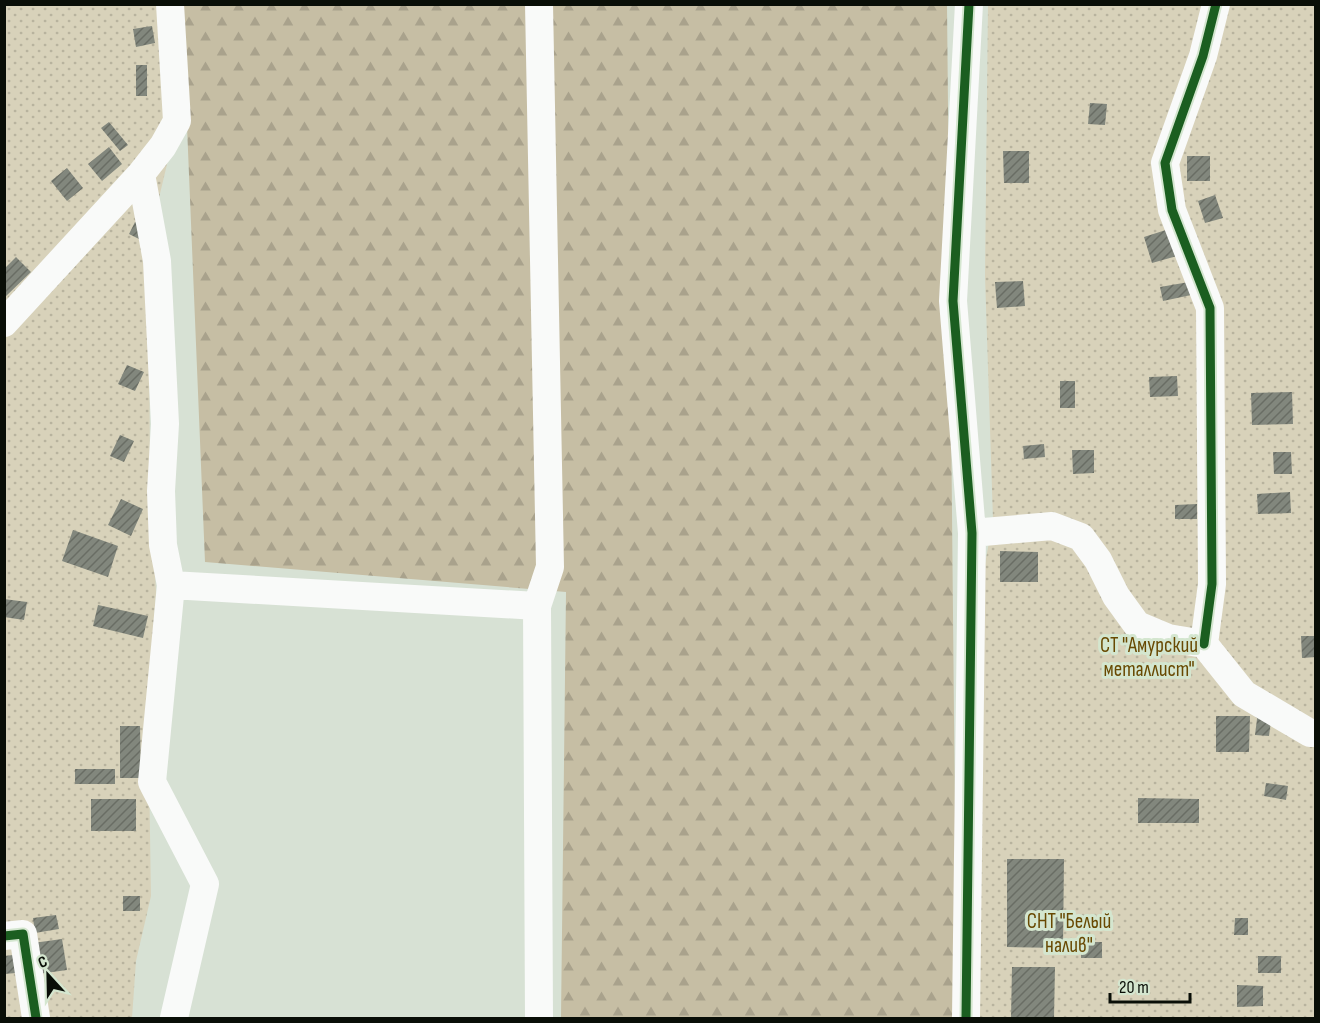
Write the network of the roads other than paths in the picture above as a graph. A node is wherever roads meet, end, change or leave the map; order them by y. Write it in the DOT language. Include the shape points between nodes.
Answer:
graph roads {
  1 [pos="170,4"];
  2 [pos="539,4"];
  3 [pos="969,4"];
  4 [pos="1216,4"];
  5 [pos="141,174"];
  6 [pos="4,323"];
  7 [pos="972,533"];
  8 [pos="171,585"];
  9 [pos="537,606"];
  10 [pos="1204,644"];
  11 [pos="1316,733"];
  12 [pos="4,936"];
  13 [pos="36,1018"];
  14 [pos="174,1018"];
  15 [pos="539,1018"];
  16 [pos="966,1018"];
  1 -- 5 [label="street" via="177,121"];
  2 -- 9 [label="street" via="550,567"];
  3 -- 7 [label="street" via="953,301"];
  4 -- 10 [label="street" via="1203,56 1165,163 1172,210 1210,308 1212,584"];
  5 -- 6 [label="street"];
  5 -- 8 [label="street" via="157,261 165,424 163,545"];
  7 -- 10 [label="street" via="1053,526 1081,537 1137,625 1168,638"];
  7 -- 16 [label="street"];
  8 -- 9 [label="street"];
  8 -- 14 [label="street" via="152,782 205,884"];
  9 -- 15 [label="street"];
  10 -- 11 [label="street" via="1244,694"];
  12 -- 13 [label="street" via="23,934"];
}
